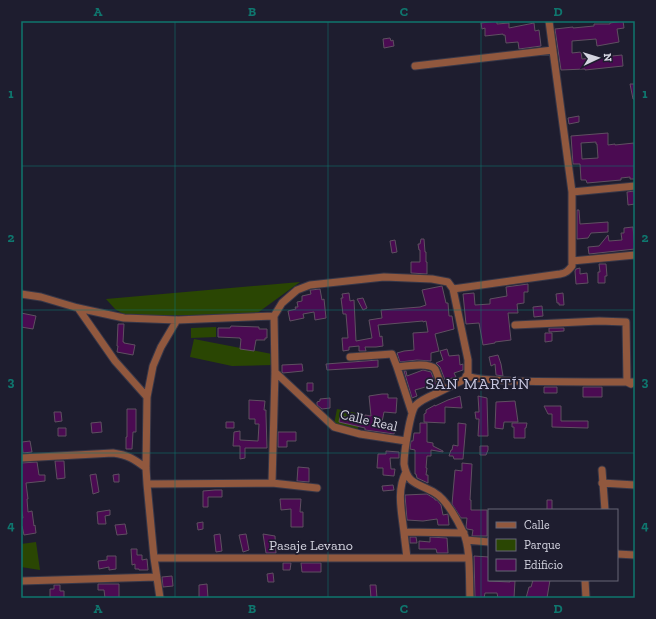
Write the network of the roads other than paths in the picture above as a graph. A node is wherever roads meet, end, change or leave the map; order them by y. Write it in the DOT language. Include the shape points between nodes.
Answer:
graph roads {
  1 [pos="549,21"];
  2 [pos="553,50"];
  3 [pos="414,66"];
  4 [pos="635,186"];
  5 [pos="572,192"];
  6 [pos="635,255"];
  7 [pos="572,261"];
  8 [pos="453,289"];
  9 [pos="21,294"];
  10 [pos="78,308"];
  11 [pos="274,316"];
  12 [pos="177,320"];
  13 [pos="515,325"];
  14 [pos="350,357"];
  15 [pos="397,367"];
  16 [pos="275,372"];
  17 [pos="466,376"];
  18 [pos="631,382"];
  19 [pos="635,386"];
  20 [pos="443,390"];
  21 [pos="147,397"];
  22 [pos="412,414"];
  23 [pos="406,441"];
  24 [pos="21,458"];
  25 [pos="146,468"];
  26 [pos="602,470"];
  27 [pos="406,472"];
  28 [pos="272,483"];
  29 [pos="602,483"];
  30 [pos="147,484"];
  31 [pos="635,484"];
  32 [pos="317,488"];
  33 [pos="605,509"];
  34 [pos="404,532"];
  35 [pos="465,536"];
  36 [pos="488,542"];
  37 [pos="618,554"];
  38 [pos="635,555"];
  39 [pos="154,558"];
  40 [pos="407,558"];
  41 [pos="468,558"];
  42 [pos="158,577"];
  43 [pos="21,581"];
  44 [pos="585,581"];
  45 [pos="160,598"];
  46 [pos="470,598"];
  47 [pos="586,598"];
  1 -- 2 [label="street"];
  2 -- 3 [label="street"];
  2 -- 5 [label="street"];
  4 -- 5 [label="street"];
  5 -- 7 [label="street"];
  6 -- 7 [label="street"];
  7 -- 8 [label="street" via="572,266 566,273"];
  8 -- 11 [label="street" via="448,282 406,278 310,285 297,290 282,303"];
  8 -- 17 [label="street" via="468,360"];
  9 -- 10 [label="street"];
  10 -- 12 [label="street" via="124,318"];
  10 -- 21 [label="street" via="115,361"];
  11 -- 12 [label="street"];
  11 -- 16 [label="street"];
  12 -- 21 [label="street" via="153,366"];
  13 -- 18 [label="street" via="599,320 626,322"];
  14 -- 15 [label="street" via="392,354"];
  15 -- 20 [label="street" via="431,366"];
  15 -- 22 [label="street"];
  16 -- 23 [label="street, Calle Real" via="334,427"];
  16 -- 28 [label="street"];
  17 -- 18 [label="street" via="487,380 540,382"];
  17 -- 20 [label="street" via="465,379"];
  18 -- 19 [label="street"];
  20 -- 22 [label="street" via="415,406"];
  21 -- 25 [label="street"];
  22 -- 23 [label="street"];
  23 -- 27 [label="street"];
  24 -- 25 [label="street" via="113,453 125,455"];
  25 -- 30 [label="street"];
  26 -- 29 [label="street"];
  27 -- 34 [label="street" via="400,492"];
  27 -- 35 [label="street" via="419,486 435,492 442,498"];
  28 -- 30 [label="street"];
  28 -- 32 [label="street"];
  29 -- 31 [label="street"];
  29 -- 33 [label="street"];
  30 -- 39 [label="street"];
  34 -- 35 [label="street"];
  34 -- 40 [label="street"];
  35 -- 36 [label="street"];
  35 -- 41 [label="street"];
  37 -- 38 [label="street"];
  39 -- 40 [label="street, Pasaje Levano"];
  39 -- 42 [label="street"];
  40 -- 41 [label="street, Pasaje Levano"];
  41 -- 46 [label="street"];
  42 -- 43 [label="street"];
  42 -- 45 [label="street"];
  44 -- 47 [label="street"];
}
